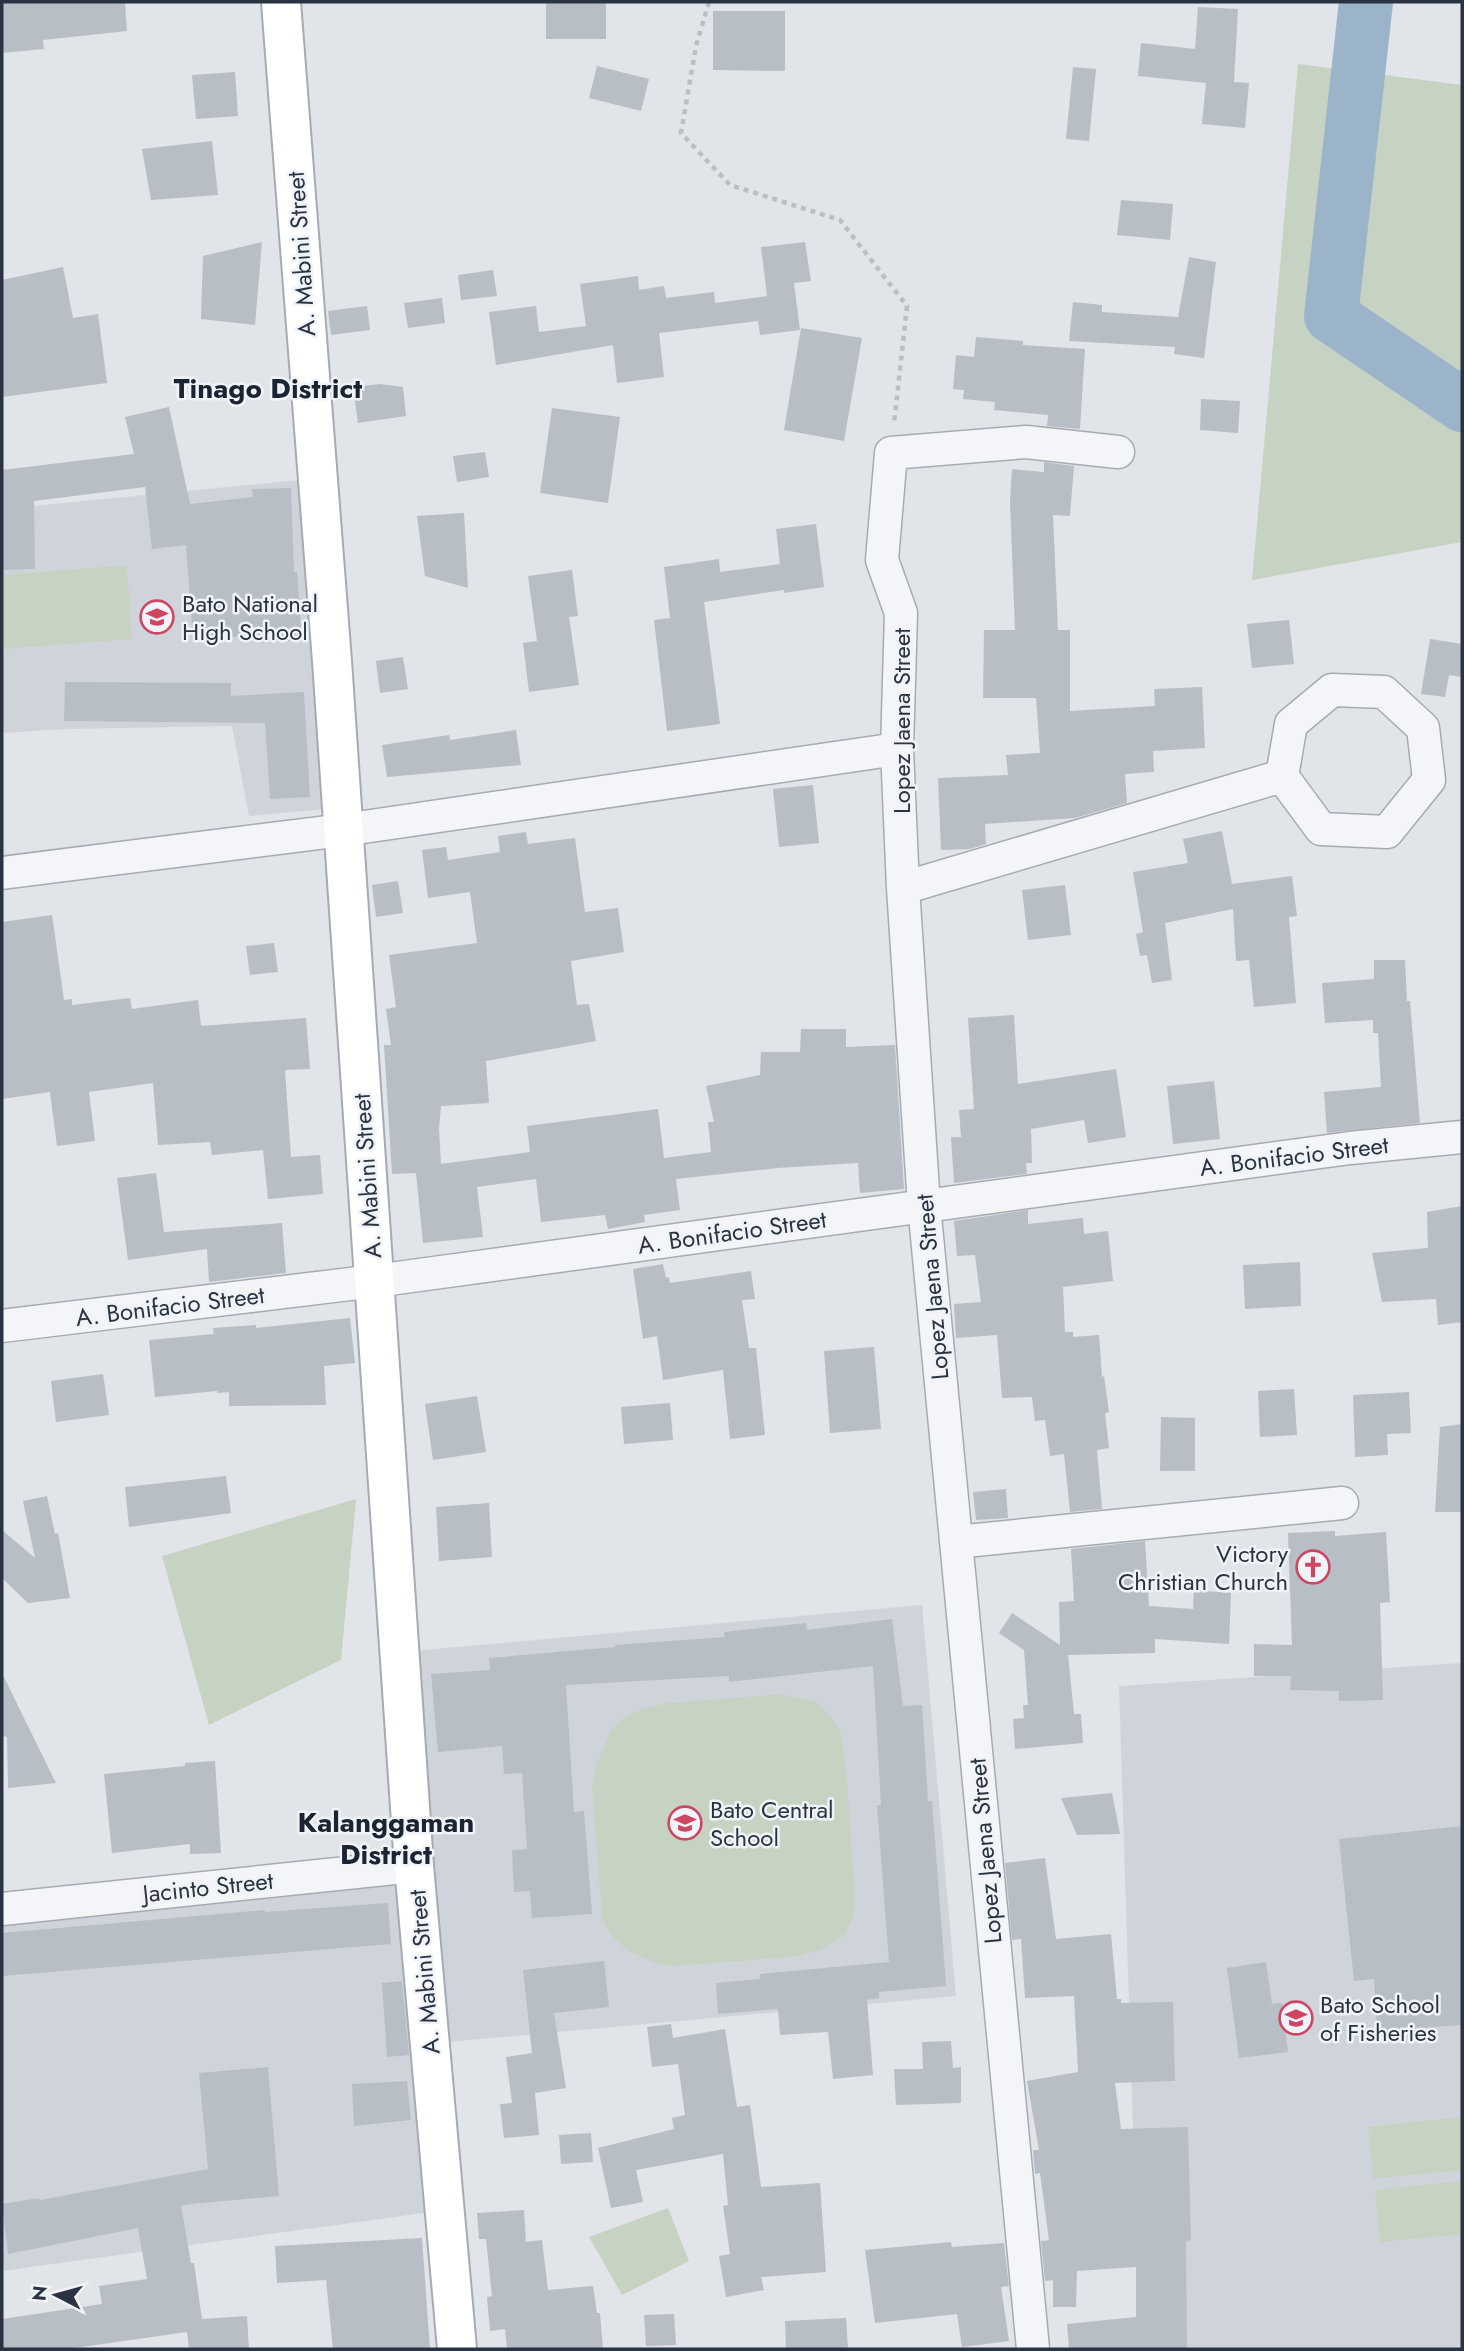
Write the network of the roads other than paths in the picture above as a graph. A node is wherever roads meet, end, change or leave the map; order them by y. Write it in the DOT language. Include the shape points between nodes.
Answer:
graph roads {
  1 [pos="281,2"];
  2 [pos="1118,452"];
  3 [pos="897,749"];
  4 [pos="1282,776"];
  5 [pos="343,830"];
  6 [pos="2,873"];
  7 [pos="903,888"];
  8 [pos="1462,1137"];
  9 [pos="923,1205"];
  10 [pos="374,1281"];
  11 [pos="2,1326"];
  12 [pos="1342,1503"];
  13 [pos="956,1542"];
  14 [pos="414,1866"];
  15 [pos="2,1909"];
  16 [pos="457,2349"];
  17 [pos="1032,2349"];
  1 -- 5 [label="street, A. Mabini Street"];
  2 -- 3 [label="street, Lopez Jaena Street" via="1026,442 891,453 882,561 901,613"];
  3 -- 5 [label="street"];
  3 -- 7 [label="street, Lopez Jaena Street"];
  4 -- 4 [label="street" via="1321,830 1387,832 1429,780 1423,728 1384,692 1332,690 1291,724"];
  4 -- 7 [label="street"];
  5 -- 6 [label="street"];
  5 -- 10 [label="street, A. Mabini Street"];
  7 -- 9 [label="street, Lopez Jaena Street"];
  8 -- 9 [label="street, A. Bonifacio Street"];
  9 -- 10 [label="street, A. Bonifacio Street"];
  9 -- 13 [label="street, Lopez Jaena Street"];
  10 -- 11 [label="street, A. Bonifacio Street"];
  10 -- 14 [label="street, A. Mabini Street"];
  12 -- 13 [label="street"];
  13 -- 17 [label="street, Lopez Jaena Street"];
  14 -- 15 [label="street, Jacinto Street"];
  14 -- 16 [label="street, A. Mabini Street"];
}
